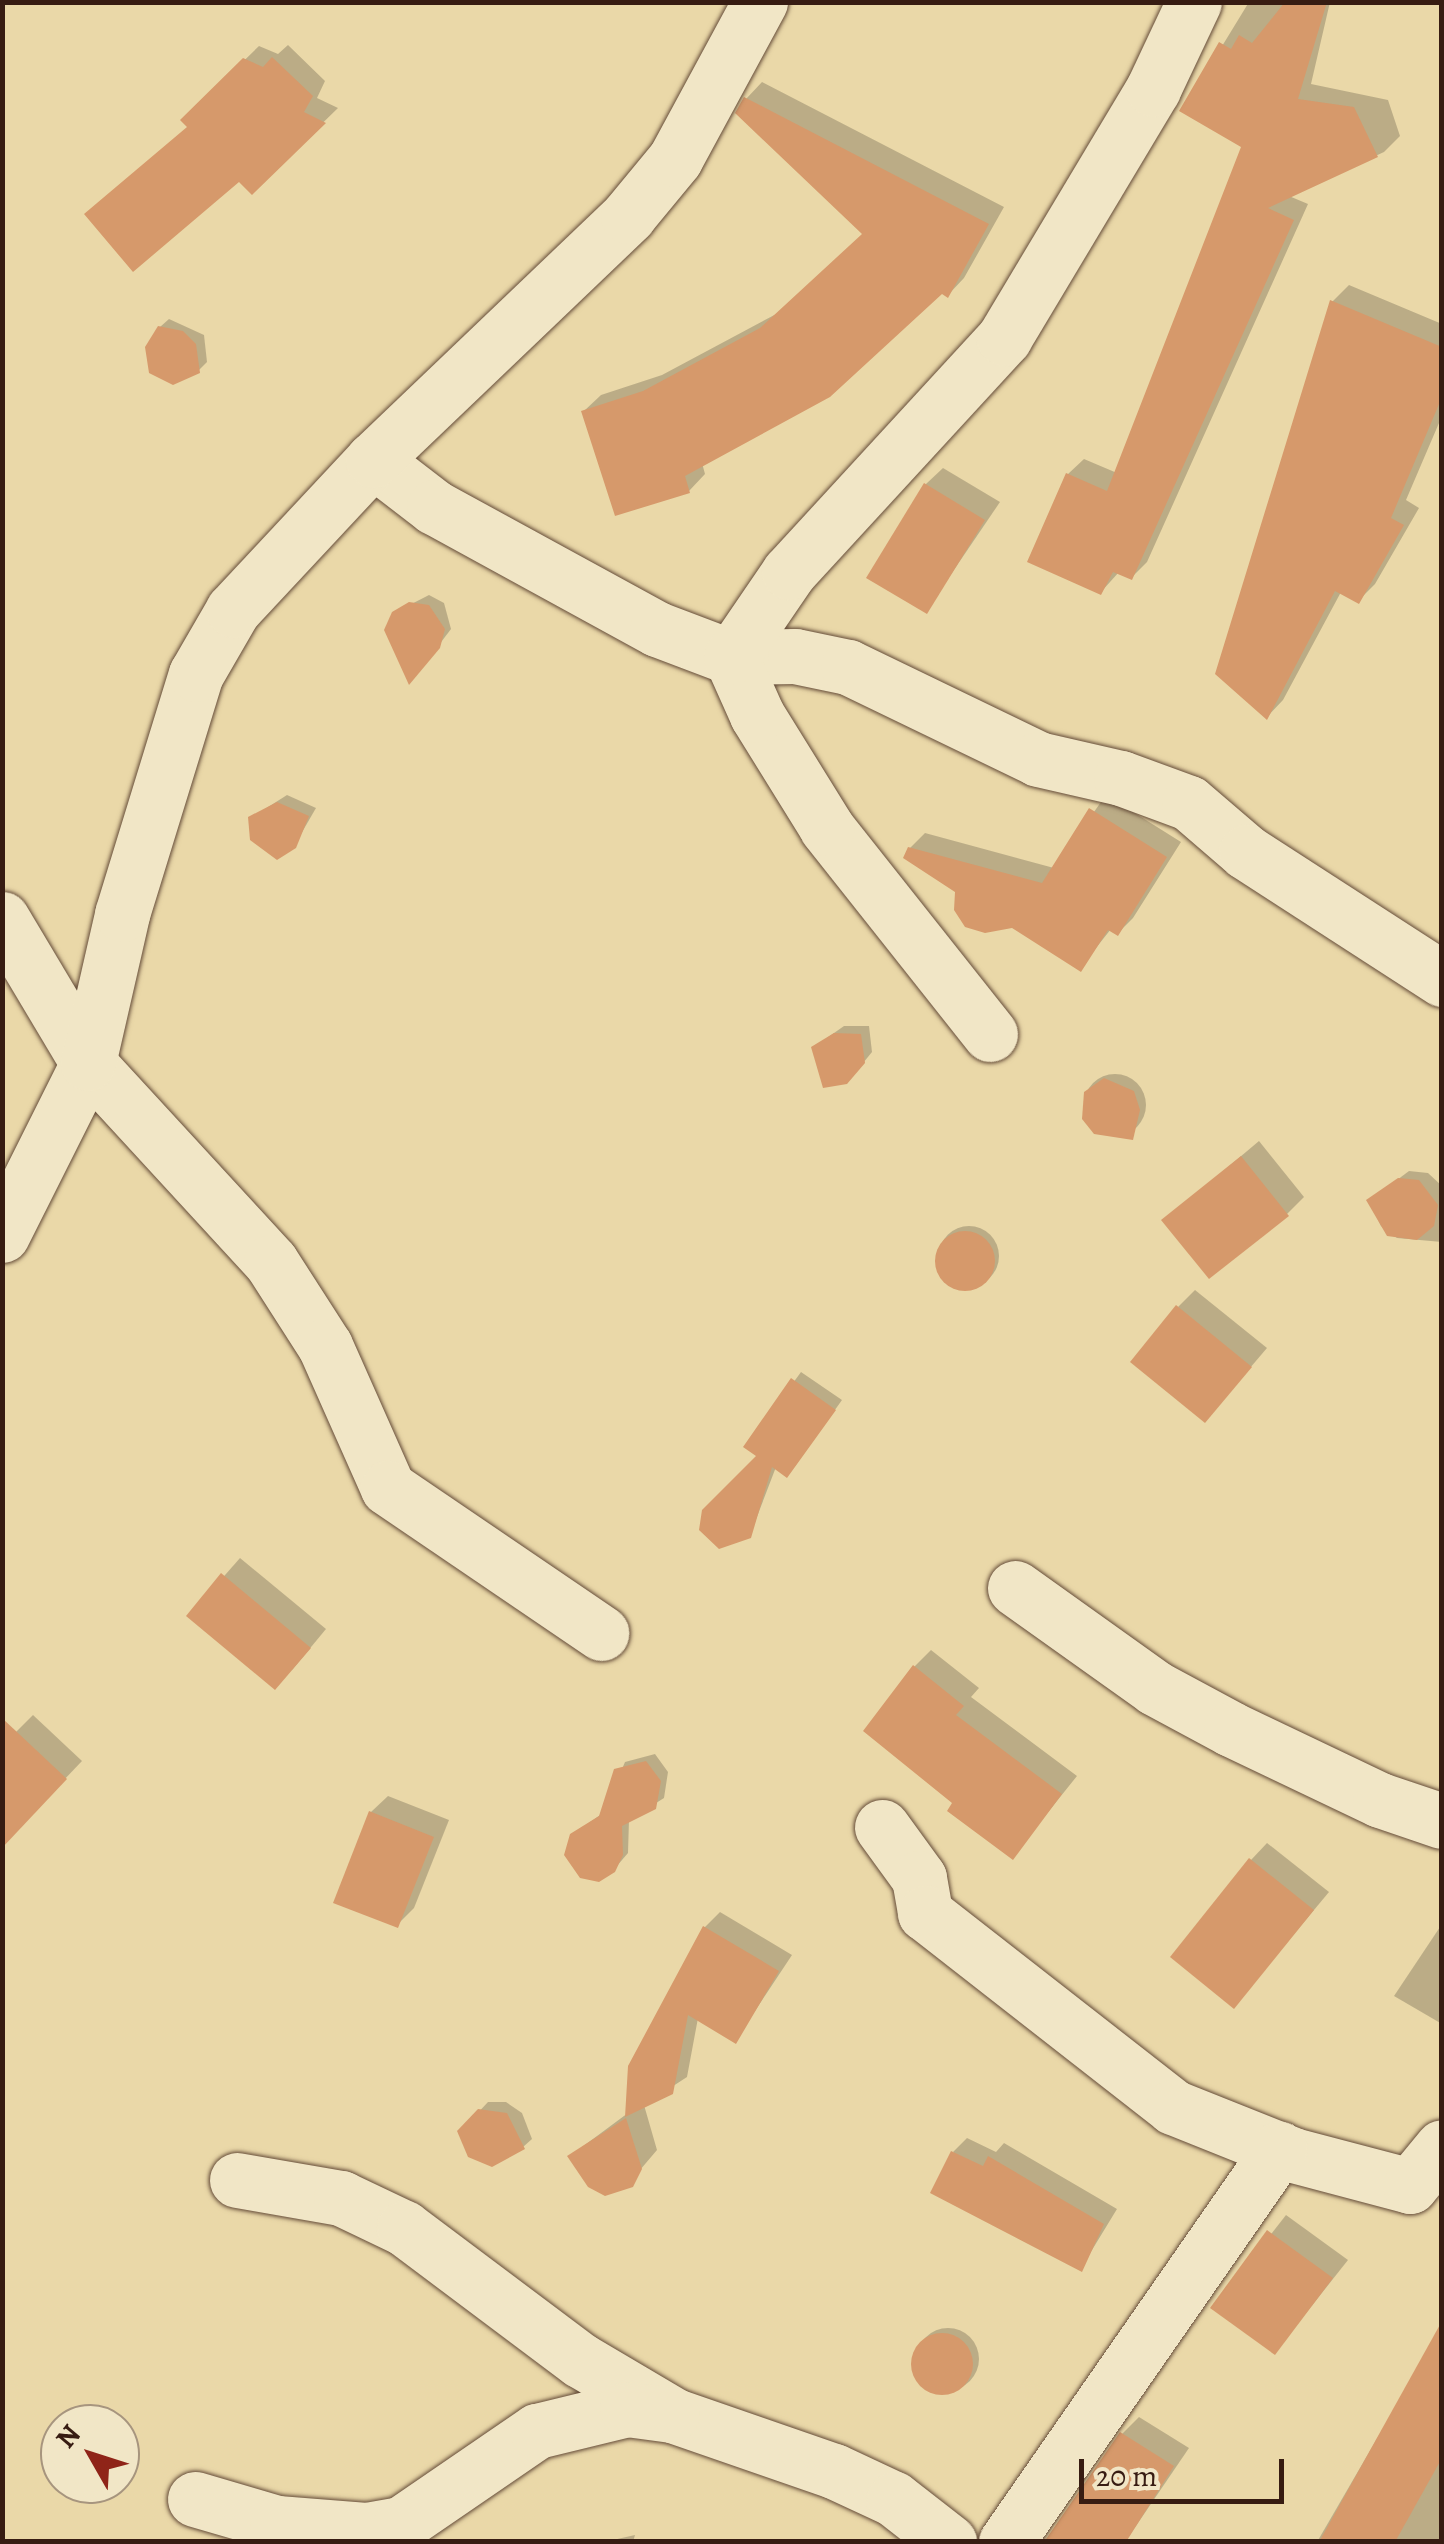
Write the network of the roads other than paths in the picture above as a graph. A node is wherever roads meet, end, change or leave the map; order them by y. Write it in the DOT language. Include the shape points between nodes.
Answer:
graph roads {
  1 [pos="760,2"];
  2 [pos="1194,2"];
  3 [pos="373,460"];
  4 [pos="731,658"];
  5 [pos="2,919"];
  6 [pos="1442,978"];
  7 [pos="990,1034"];
  8 [pos="88,1063"];
  9 [pos="2,1235"];
  10 [pos="1014,1588"];
  11 [pos="601,1633"];
  12 [pos="1442,1822"];
  13 [pos="882,1827"];
  14 [pos="1278,2149"];
  15 [pos="1431,2176"];
  16 [pos="237,2180"];
  17 [pos="675,2416"];
  18 [pos="195,2498"];
  19 [pos="949,2542"];
  20 [pos="1006,2542"];
  1 -- 3 [label="street" via="674,159 628,216"];
  2 -- 4 [label="street" via="1153,89 1004,338 789,572"];
  3 -- 4 [label="street" via="464,524 656,629"];
  3 -- 8 [label="street" via="233,610 196,674 122,914"];
  4 -- 6 [label="street" via="795,656 848,667 1038,759 1122,778 1190,803 1246,852"];
  4 -- 7 [label="street" via="756,715 827,828"];
  5 -- 8 [label="street"];
  8 -- 9 [label="street"];
  8 -- 11 [label="street" via="271,1262 325,1346 388,1488"];
  10 -- 12 [label="street" via="1186,1704 1380,1800"];
  13 -- 14 [label="street" via="918,1878 924,1913 1173,2107"];
  14 -- 15 [label="street"];
  14 -- 20 [label="street"];
  16 -- 17 [label="street" via="341,2198 404,2228 580,2360"];
  17 -- 18 [label="street" via="627,2410 537,2431 402,2524 366,2530 277,2522"];
  17 -- 19 [label="street" via="894,2499"];
}
